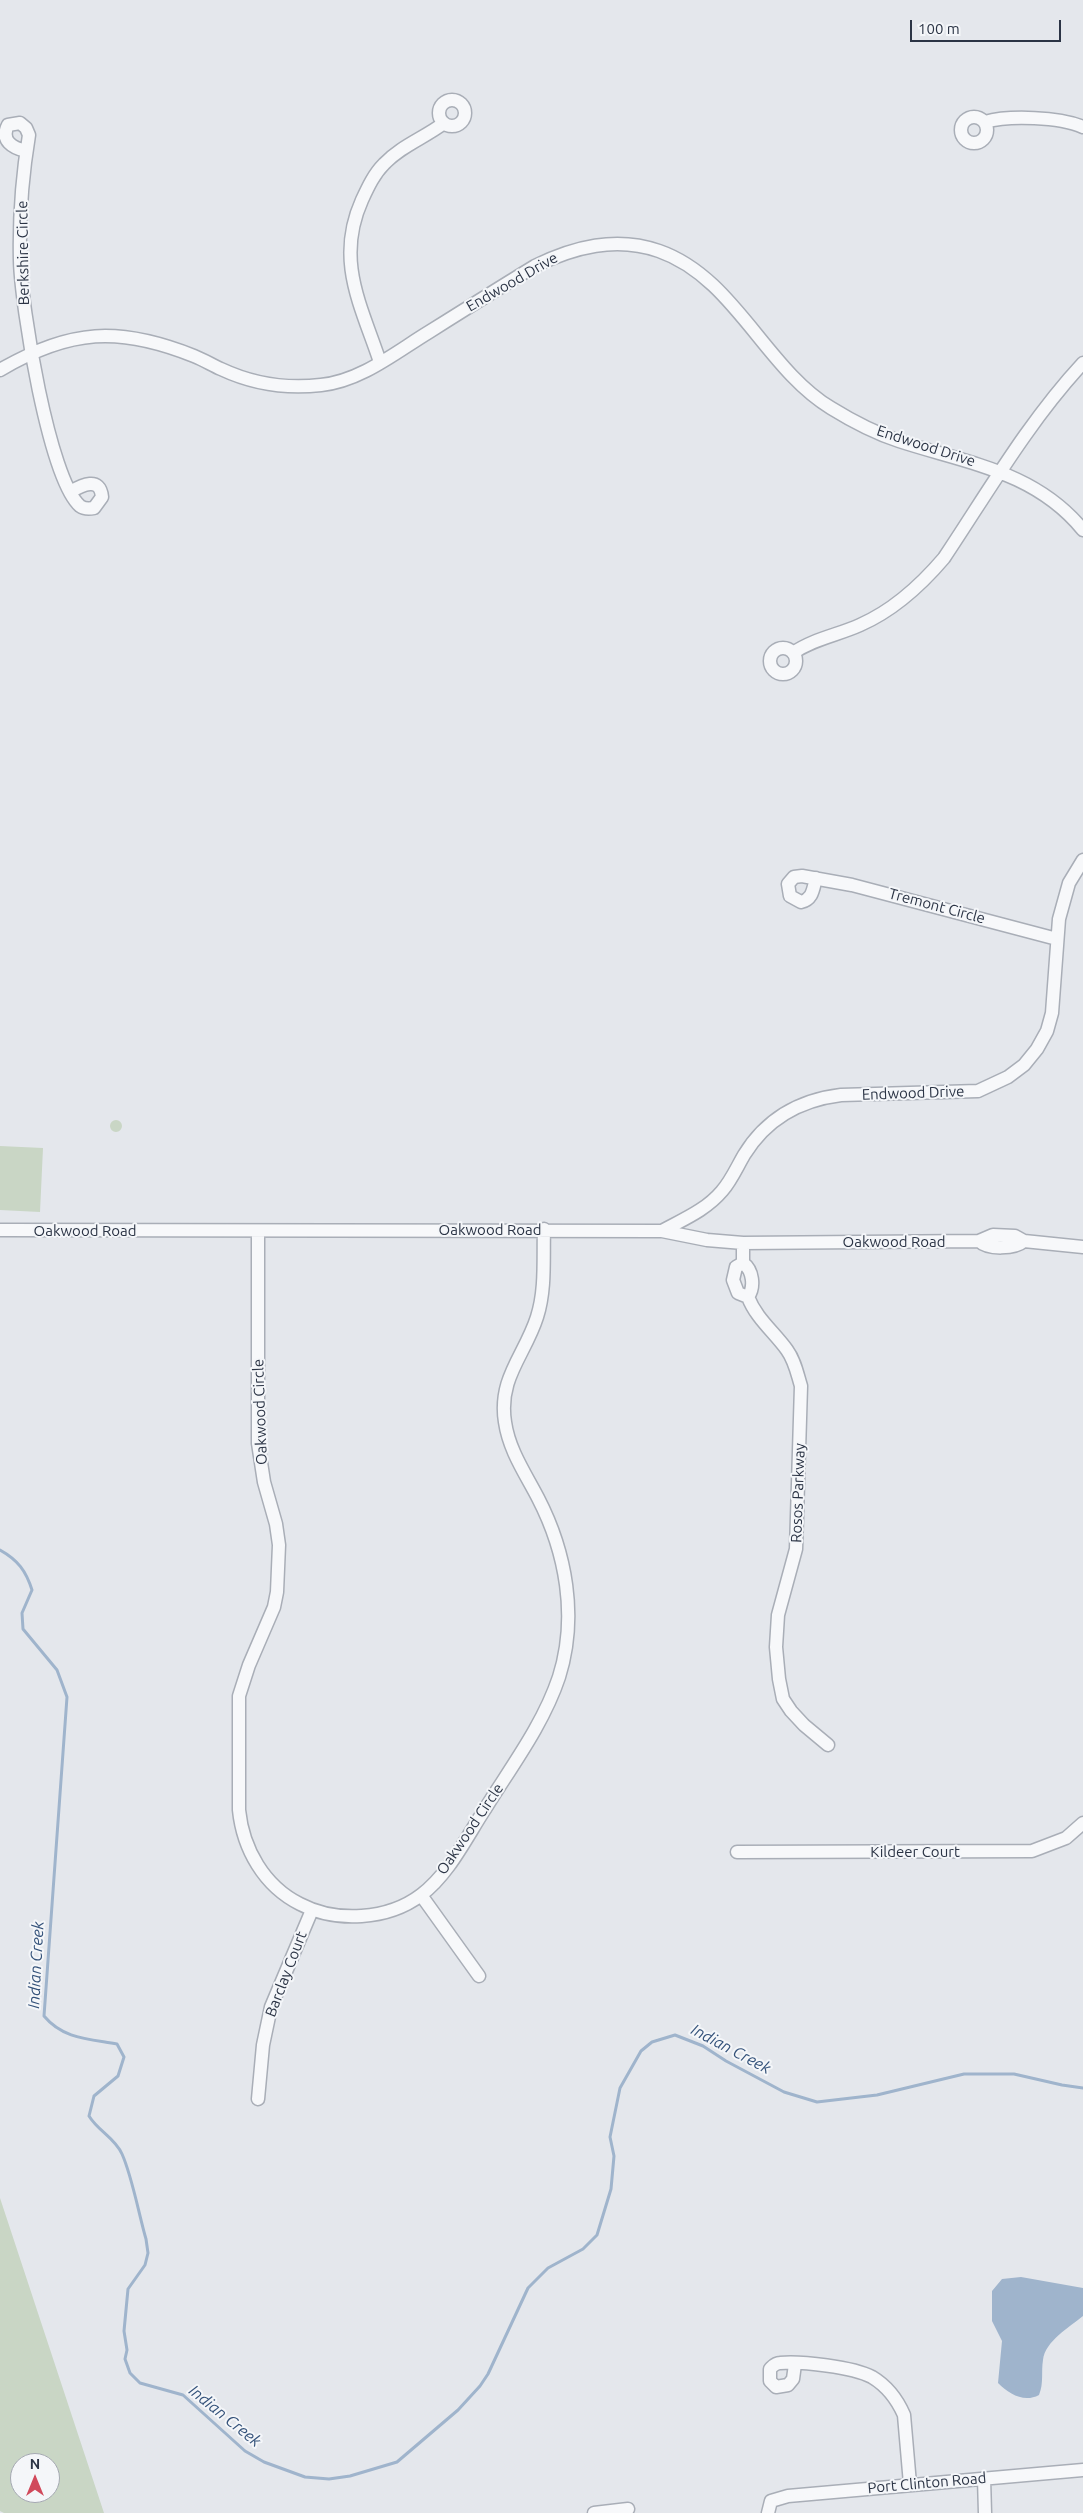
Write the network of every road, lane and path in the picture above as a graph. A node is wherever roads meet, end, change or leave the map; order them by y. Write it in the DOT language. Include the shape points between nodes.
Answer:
graph roads {
  1 [pos="985,122"];
  2 [pos="444,123"];
  3 [pos="1083,126"];
  4 [pos="26,152"];
  5 [pos="33,354"];
  6 [pos="380,362"];
  7 [pos="1083,363"];
  8 [pos="0,370"];
  9 [pos="1001,472"];
  10 [pos="70,492"];
  11 [pos="1083,530"];
  12 [pos="793,653"];
  13 [pos="1083,860"];
  14 [pos="816,878"];
  15 [pos="1057,939"];
  16 [pos="544,1229"];
  17 [pos="0,1230"];
  18 [pos="258,1231"];
  19 [pos="662,1231"];
  20 [pos="743,1243"];
  21 [pos="1083,1247"];
  22 [pos="743,1263"];
  23 [pos="748,1297"];
  24 [pos="828,1745"];
  25 [pos="1083,1823"];
  26 [pos="738,1852"];
  27 [pos="421,1895"];
  28 [pos="312,1910"];
  29 [pos="479,1976"];
  30 [pos="258,2098"];
  31 [pos="796,2364"];
  32 [pos="1083,2470"];
  33 [pos="984,2478"];
  34 [pos="910,2484"];
  35 [pos="770,2507"];
  36 [pos="628,2509"];
  37 [pos="594,2513"];
  38 [pos="985,2513"];
  1 -- 3 [label="street" via="999,118 1060,121"];
  2 -- 6 [label="street" via="383,165 370,182 352,221 349,268"];
  4 -- 5 [label="street, Berkshire Circle" via="20,261 24,313"];
  5 -- 6 [label="street, Endwood Drive" via="69,339 93,335 132,336 196,356 256,382 291,386 323,385 368,370"];
  5 -- 8 [label="street, Endwood Drive"];
  5 -- 10 [label="street, Berkshire Circle" via="53,450"];
  6 -- 9 [label="street, Endwood Drive" via="555,256 588,246 637,246 681,261 713,283 760,342 802,385 828,406 898,441"];
  7 -- 9 [label="street" via="1056,391"];
  9 -- 11 [label="street, Endwood Drive" via="1037,491 1072,517"];
  9 -- 12 [label="street" via="944,558 901,600 860,625"];
  13 -- 15 [label="street, Endwood Drive" via="1069,883"];
  14 -- 15 [label="street, Tremont Circle" via="891,894"];
  15 -- 19 [label="street, Endwood Drive" via="1054,997 1047,1031 1024,1065 1008,1077 966,1092 841,1095 820,1097 802,1104 760,1132 724,1190 706,1208"];
  16 -- 18 [label="street, Oakwood Road"];
  16 -- 19 [label="street, Oakwood Road"];
  16 -- 27 [label="street, Oakwood Circle" via="541,1302 531,1332 508,1378 504,1407 512,1450 543,1507 560,1552 568,1602 564,1656 554,1693 537,1727 453,1858"];
  17 -- 18 [label="street, Oakwood Road"];
  18 -- 28 [label="street, Oakwood Circle" via="258,1443 279,1545 274,1607 248,1665 239,1696 239,1810 246,1842 264,1874 289,1899"];
  19 -- 20 [label="street, Oakwood Road"];
  20 -- 21 [label="street, Oakwood Road" via="980,1241 993,1235"];
  20 -- 22 [label="street, Rosos Parkway"];
  22 -- 23 [label="street, Rosos Parkway" via="752,1278"];
  22 -- 23 [label="street, Rosos Parkway" via="736,1267 733,1283 740,1295"];
  23 -- 24 [label="street, Rosos Parkway" via="754,1310 787,1350 801,1386 796,1549 778,1614 778,1679 791,1711"];
  25 -- 26 [label="street, Kildeer Court" via="1066,1838 1032,1851"];
  27 -- 28 [label="street, Oakwood Circle" via="367,1916 340,1916"];
  27 -- 29 [label="street"];
  28 -- 30 [label="street, Barclay Court" via="271,2007 263,2045"];
  31 -- 34 [label="street" via="856,2372 884,2386 904,2415"];
  32 -- 33 [label="street, Port Clinton Road"];
  33 -- 34 [label="street, Port Clinton Road"];
  33 -- 38 [label="street"];
  34 -- 35 [label="street, Port Clinton Road" via="788,2496"];
  36 -- 37 [label="street"];
}
